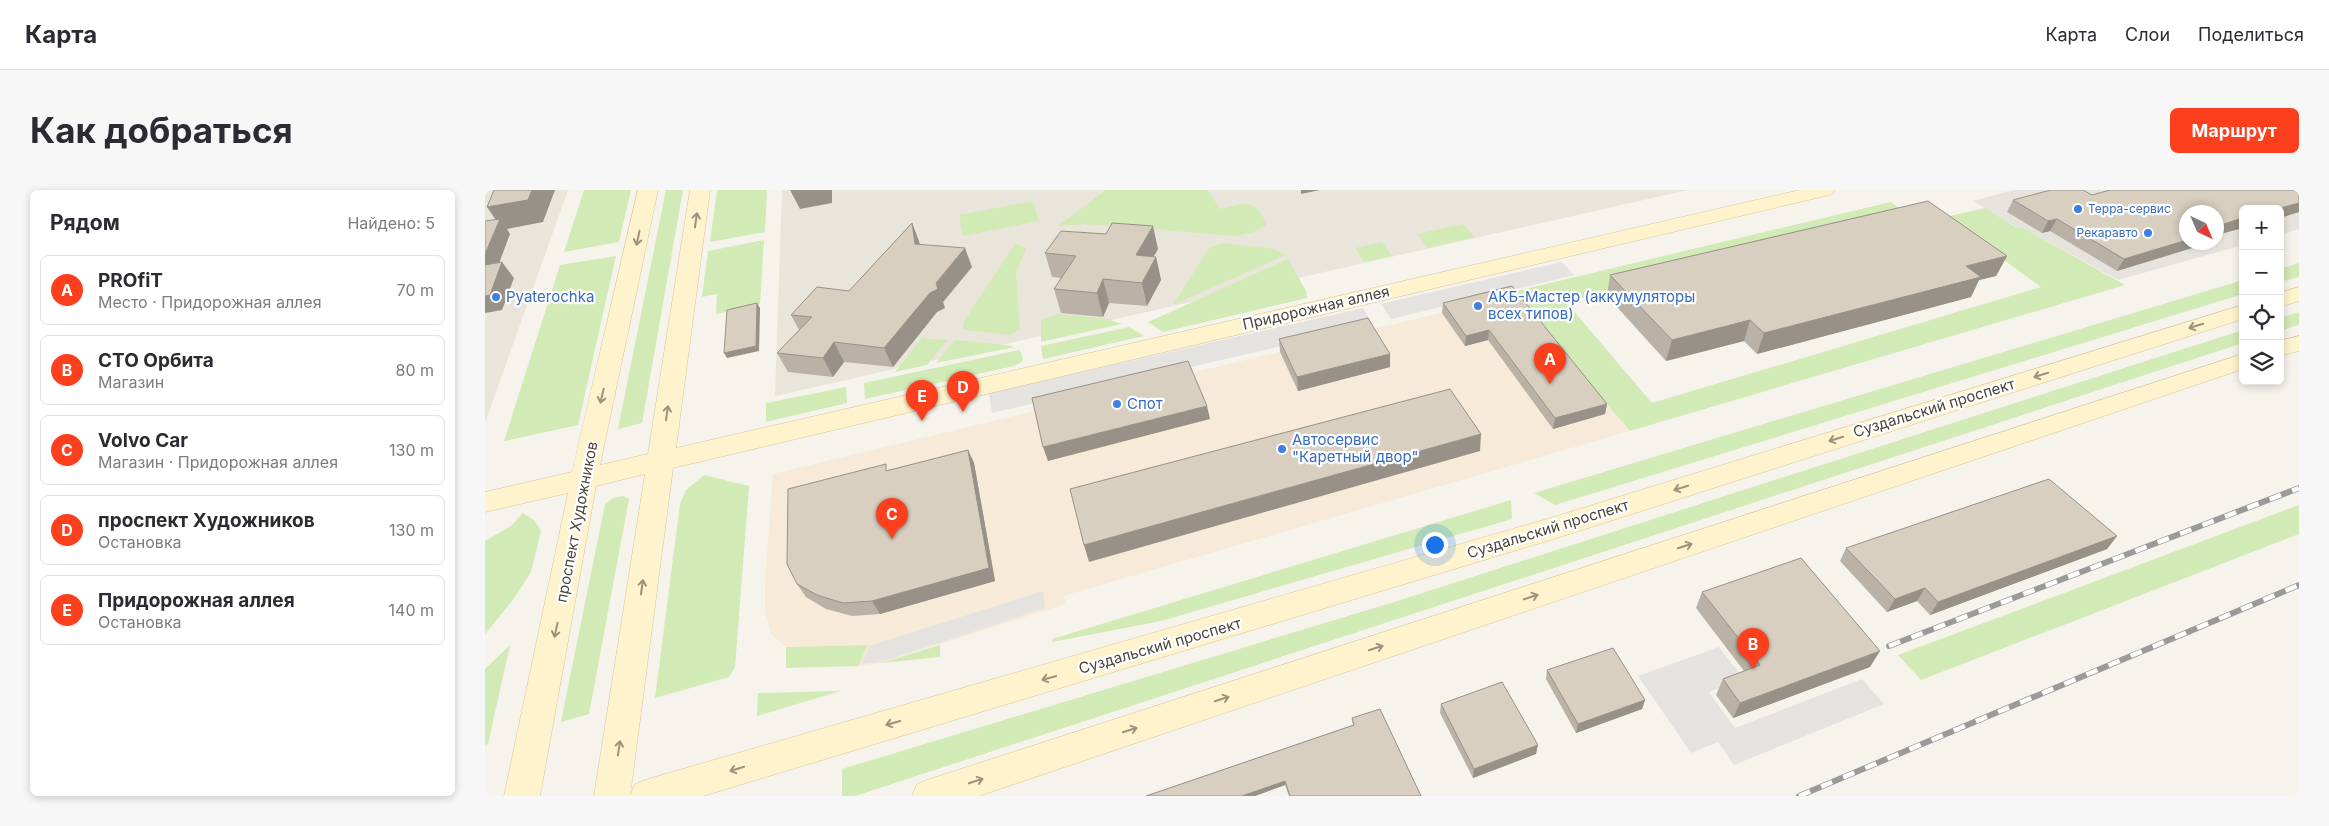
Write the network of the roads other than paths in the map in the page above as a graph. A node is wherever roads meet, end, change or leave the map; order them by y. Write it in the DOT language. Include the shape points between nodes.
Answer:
graph roads {
  1 [pos="648,190"];
  2 [pos="701,190"];
  3 [pos="1825,190"];
  4 [pos="2299,294"];
  5 [pos="2284,299"];
  6 [pos="2239,313"];
  7 [pos="2299,342"];
  8 [pos="2284,348"];
  9 [pos="2239,362"];
  10 [pos="660,461"];
  11 [pos="584,479"];
  12 [pos="485,502"];
  13 [pos="521,796"];
  14 [pos="612,796"];
  15 [pos="648,796"];
  16 [pos="930,796"];
  1 -- 11 [label="street, проспект Художников, one-way"];
  10 -- 2 [label="street, one-way"];
  3 -- 10 [label="street, Придорожная аллея"];
  4 -- 5 [label="street"];
  6 -- 15 [label="street, Суздальский проспект, one-way" via="1537,532"];
  7 -- 8 [label="street"];
  16 -- 9 [label="street, one-way"];
  10 -- 11 [label="street, Придорожная аллея"];
  14 -- 10 [label="street, one-way"];
  11 -- 12 [label="street, Придорожная аллея"];
  11 -- 13 [label="street, проспект Художников, one-way"];
}
